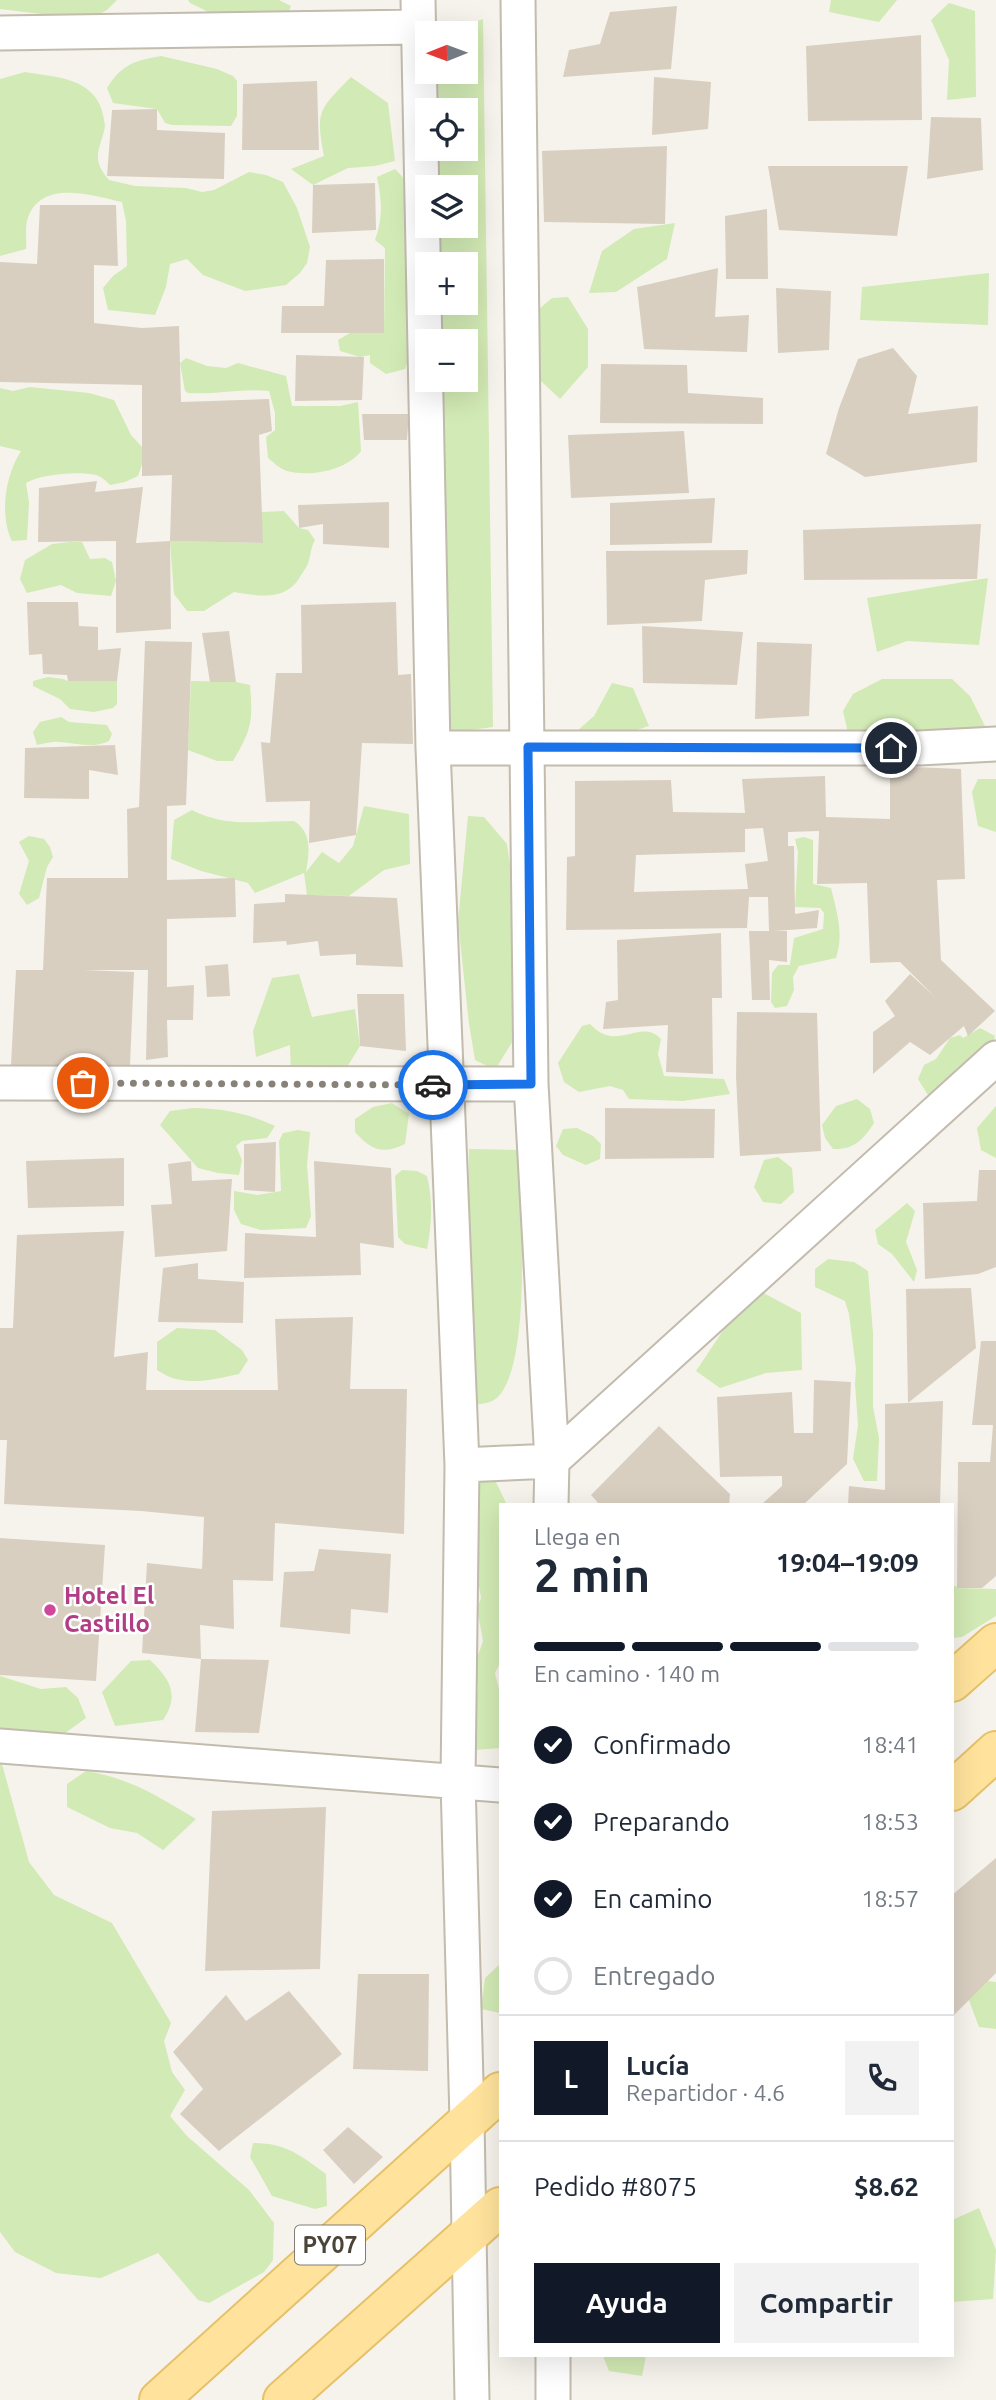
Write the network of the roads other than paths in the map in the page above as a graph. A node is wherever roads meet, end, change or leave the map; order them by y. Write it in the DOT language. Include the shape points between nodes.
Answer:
graph roads {
  1 [pos="518,0"];
  2 [pos="419,13"];
  3 [pos="0,33"];
  4 [pos="996,744"];
  5 [pos="528,747"];
  6 [pos="432,748"];
  7 [pos="996,1058"];
  8 [pos="0,1083"];
  9 [pos="531,1084"];
  10 [pos="445,1085"];
  11 [pos="552,1461"];
  12 [pos="462,1465"];
  13 [pos="551,1503"];
  14 [pos="996,1643"];
  15 [pos="954,1680"];
  16 [pos="0,1746"];
  17 [pos="996,1751"];
  18 [pos="458,1781"];
  19 [pos="499,1785"];
  20 [pos="954,1789"];
  21 [pos="499,2093"];
  22 [pos="467,2120"];
  23 [pos="499,2208"];
  24 [pos="470,2236"];
  25 [pos="553,2357"];
  26 [pos="159,2400"];
  27 [pos="284,2400"];
  28 [pos="472,2400"];
  29 [pos="553,2400"];
  1 -- 5 [label="street"];
  2 -- 3 [label="street"];
  2 -- 6 [label="street"];
  4 -- 5 [label="street" via="919,748"];
  5 -- 6 [label="street"];
  5 -- 9 [label="street"];
  6 -- 10 [label="street"];
  7 -- 11 [label="street"];
  8 -- 10 [label="street"];
  9 -- 10 [label="street"];
  9 -- 11 [label="street"];
  10 -- 12 [label="street"];
  11 -- 12 [label="street"];
  11 -- 13 [label="street"];
  12 -- 18 [label="street"];
  14 -- 15 [label="main road"];
  16 -- 18 [label="street"];
  17 -- 20 [label="main road"];
  18 -- 19 [label="street"];
  18 -- 22 [label="street"];
  21 -- 22 [label="main road, PY07"];
  22 -- 24 [label="street"];
  22 -- 26 [label="main road, PY07"];
  23 -- 24 [label="main road"];
  24 -- 27 [label="main road"];
  24 -- 28 [label="street"];
  25 -- 29 [label="street"];
}
